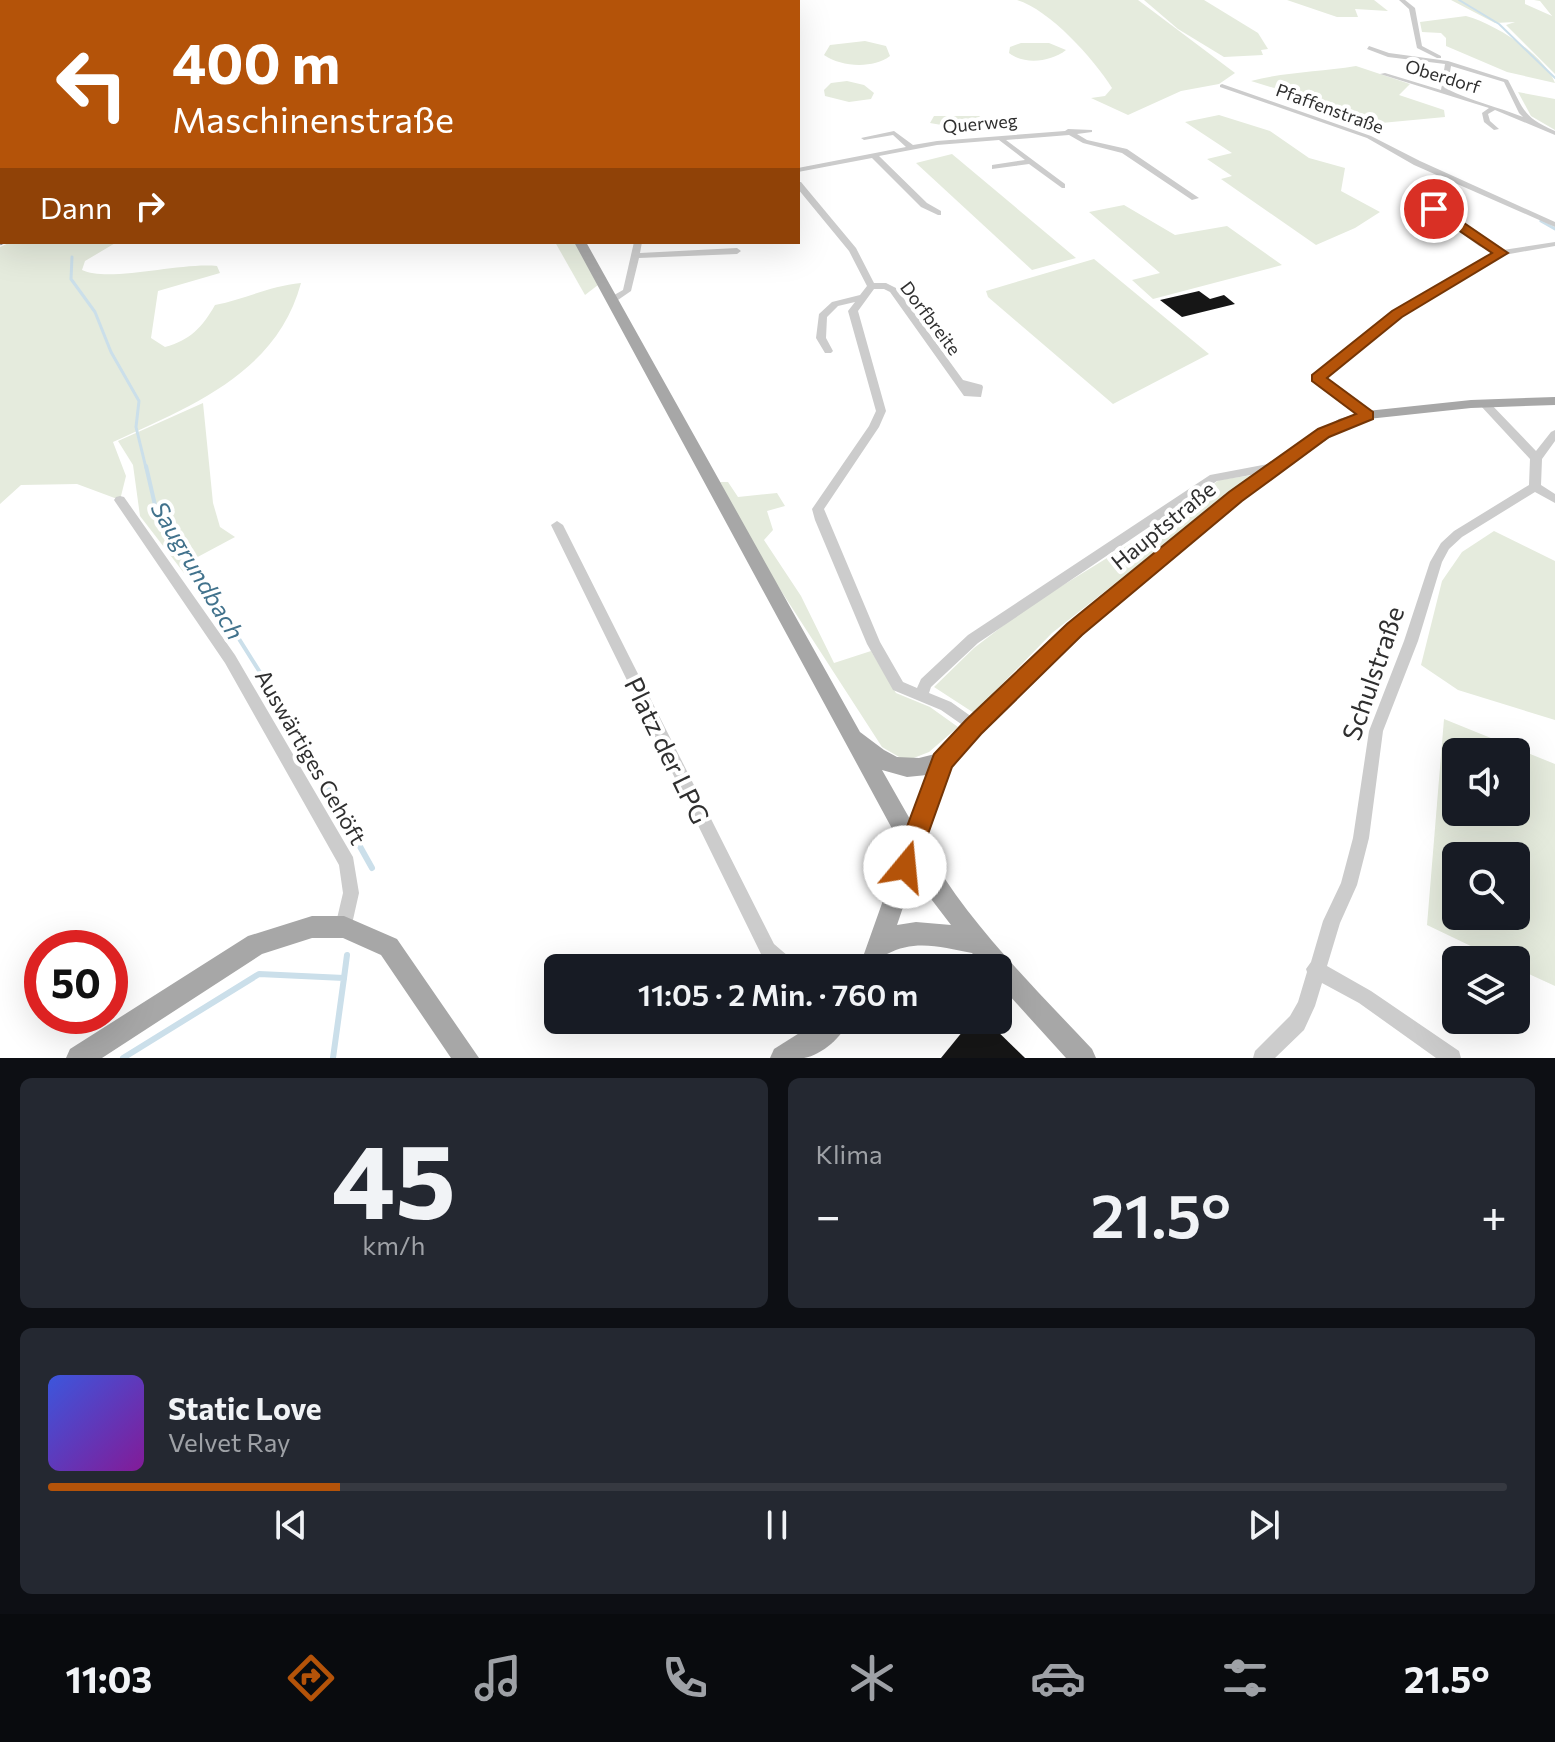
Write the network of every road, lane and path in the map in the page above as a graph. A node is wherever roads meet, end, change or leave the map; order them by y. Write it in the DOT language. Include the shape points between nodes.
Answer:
graph roads {
  1 [pos="1402,0"];
  2 [pos="1369,48"];
  3 [pos="1448,63"];
  4 [pos="1383,74"];
  5 [pos="1222,86"];
  6 [pos="1492,108"];
  7 [pos="1532,122"];
  8 [pos="1496,129"];
  9 [pos="1068,131"];
  10 [pos="1090,131"];
  11 [pos="1555,133"];
  12 [pos="864,138"];
  13 [pos="1000,138"];
  14 [pos="911,147"];
  15 [pos="873,155"];
  16 [pos="1029,162"];
  17 [pos="995,167"];
  18 [pos="800,170"];
  19 [pos="800,186"];
  20 [pos="1062,186"];
  21 [pos="1195,198"];
  22 [pos="1434,209"];
  23 [pos="938,213"];
  24 [pos="1555,225"];
  25 [pos="581,244"];
  26 [pos="638,244"];
  27 [pos="1555,244"];
  28 [pos="737,251"];
  29 [pos="1502,253"];
  30 [pos="637,256"];
  31 [pos="871,286"];
  32 [pos="863,297"];
  33 [pos="612,300"];
  34 [pos="828,351"];
  35 [pos="959,382"];
  36 [pos="1555,401"];
  37 [pos="1484,403"];
  38 [pos="1367,415"];
  39 [pos="1555,434"];
  40 [pos="1536,458"];
  41 [pos="1273,467"];
  42 [pos="1535,487"];
  43 [pos="1555,499"];
  44 [pos="120,500"];
  45 [pos="557,525"];
  46 [pos="921,695"];
  47 [pos="840,717"];
  48 [pos="974,727"];
  49 [pos="942,761"];
  50 [pos="911,845"];
  51 [pos="344,927"];
  52 [pos="977,942"];
  53 [pos="882,945"];
  54 [pos="773,954"];
  55 [pos="878,954"];
  56 [pos="1315,969"];
  57 [pos="823,1034"];
  58 [pos="79,1058"];
  59 [pos="466,1058"];
  60 [pos="783,1058"];
  61 [pos="1083,1058"];
  62 [pos="1262,1058"];
  63 [pos="1452,1058"];
  1 -- 3 [label="street" via="1412,8 1419,47"];
  2 -- 3 [label="street"];
  3 -- 6 [label="street" via="1444,90"];
  3 -- 7 [label="street" via="1506,81"];
  4 -- 6 [label="street, Oberdorf"];
  5 -- 24 [label="street, Pfaffenstraße" via="1396,148 1417,163"];
  6 -- 7 [label="street, Oberdorf"];
  6 -- 8 [label="street, Oberdorf" via="1485,113"];
  7 -- 11 [label="street, Oberdorf"];
  9 -- 10 [label="street, Querweg"];
  9 -- 13 [label="street, Querweg"];
  9 -- 21 [label="street" via="1085,142 1124,151"];
  12 -- 14 [label="street" via="894,133"];
  13 -- 14 [label="street, Querweg"];
  13 -- 16 [label="street"];
  14 -- 15 [label="street, Querweg"];
  15 -- 18 [label="street"];
  15 -- 23 [label="street"];
  16 -- 17 [label="street"];
  16 -- 20 [label="street"];
  19 -- 31 [label="street, Dorfbreite" via="853,250"];
  22 -- 29 [label="street"];
  25 -- 33 [label="main road"];
  26 -- 30 [label="street"];
  27 -- 29 [label="street"];
  28 -- 30 [label="street"];
  29 -- 38 [label="street" via="1397,314 1318,378"];
  30 -- 33 [label="street" via="626,293"];
  31 -- 32 [label="street, Dorfbreite"];
  31 -- 35 [label="street, Dorfbreite" via="893,290"];
  32 -- 34 [label="street" via="835,304 822,316 821,338"];
  32 -- 46 [label="street, Dorfbreite" via="853,311 854,321 881,411 818,509 874,644 898,686"];
  33 -- 47 [label="main road"];
  36 -- 37 [label="main road, Hauptstraße"];
  37 -- 38 [label="main road, Hauptstraße"];
  37 -- 40 [label="street"];
  38 -- 41 [label="main road, Hauptstraße" via="1334,427"];
  39 -- 40 [label="street"];
  40 -- 42 [label="street"];
  41 -- 46 [label="street, Hauptstraße" via="1214,478 973,639 926,683"];
  41 -- 48 [label="main road, Hauptstraße" via="1086,619"];
  42 -- 43 [label="street"];
  42 -- 56 [label="street, Schulstraße" via="1458,534 1436,562 1383,706 1356,861"];
  44 -- 51 [label="street, Auswärtiges Gehöft" via="230,659 347,863 351,893"];
  45 -- 54 [label="street, Platz der LPG"];
  46 -- 48 [label="street"];
  47 -- 49 [label="main road" via="866,748 891,766 922,768"];
  47 -- 50 [label="main road"];
  48 -- 49 [label="main road, Hauptstraße"];
  49 -- 50 [label="main road, Hauptstraße"];
  50 -- 52 [label="main road"];
  50 -- 53 [label="main road"];
  51 -- 58 [label="main road" via="312,927 256,944"];
  51 -- 59 [label="main road" via="389,947"];
  52 -- 53 [label="main road" via="916,933 897,935"];
  52 -- 61 [label="main road"];
  53 -- 55 [label="main road"];
  56 -- 62 [label="street, Schulstraße" via="1297,1023"];
  56 -- 63 [label="street"];
  57 -- 60 [label="main road"];
}
